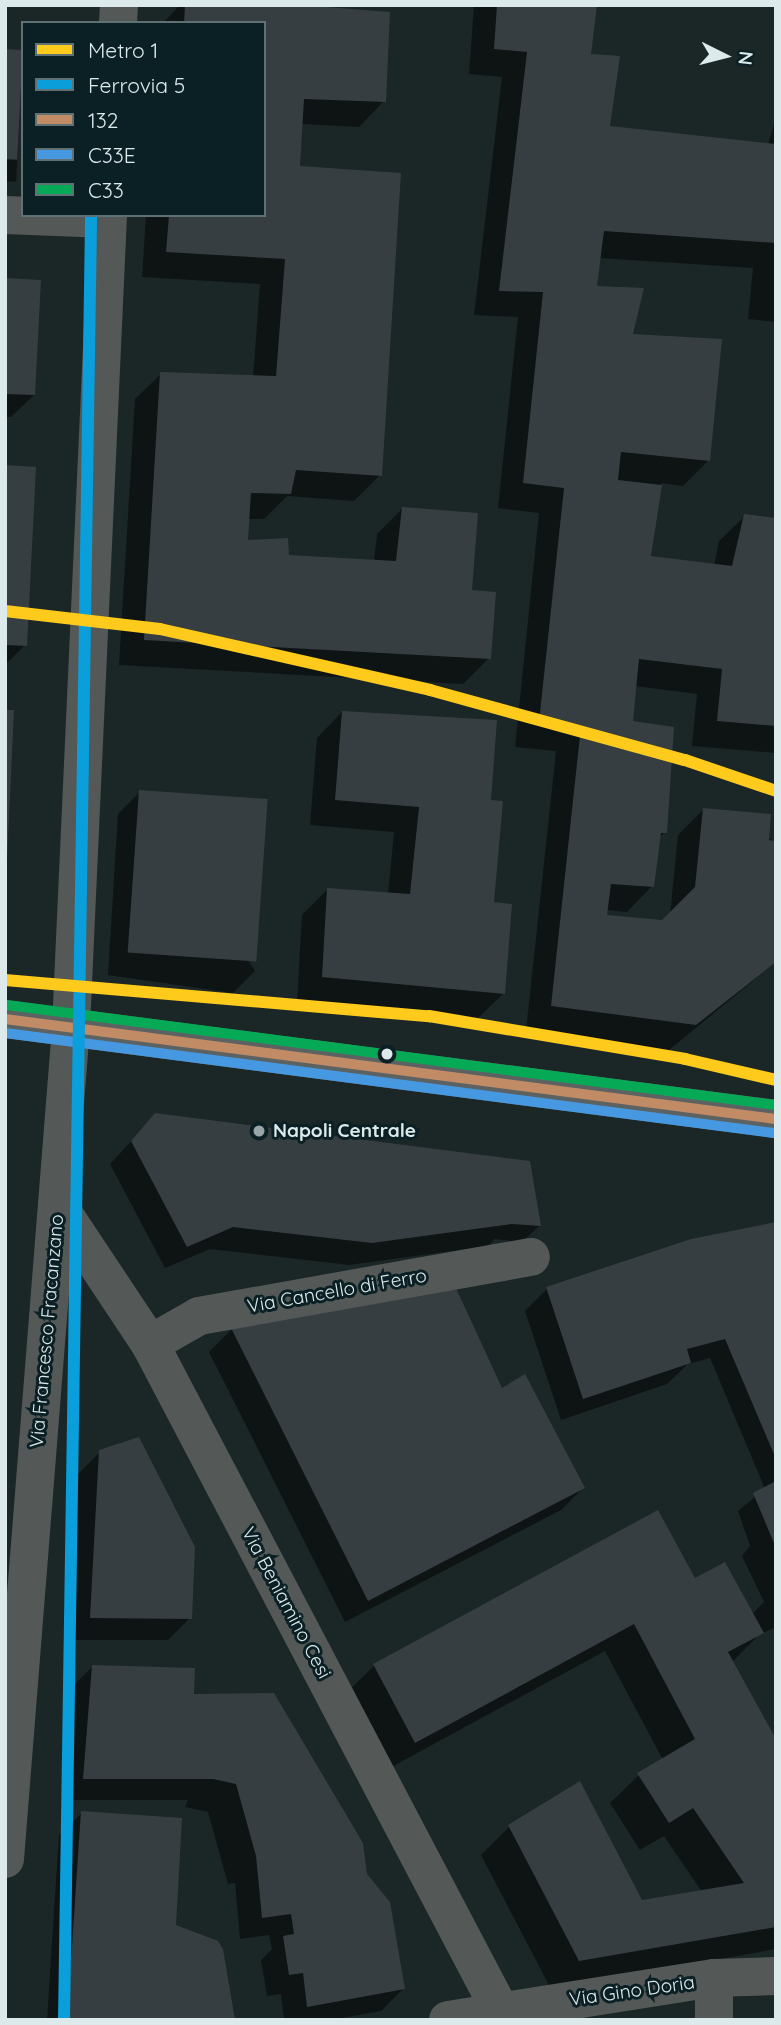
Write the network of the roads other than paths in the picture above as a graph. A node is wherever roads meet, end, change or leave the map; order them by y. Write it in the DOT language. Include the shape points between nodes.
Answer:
graph roads {
  1 [pos="107,217"];
  2 [pos="5,1019"];
  3 [pos="71,1027"];
  4 [pos="776,1119"];
  5 [pos="57,1204"];
  6 [pos="531,1257"];
  7 [pos="150,1344"];
  8 [pos="5,1859"];
  9 [pos="776,1976"];
  10 [pos="714,1978"];
  11 [pos="500,2010"];
  12 [pos="448,2020"];
  13 [pos="714,2020"];
  1 -- 3 [label="street, Via Francesco Fracanzano"];
  2 -- 3 [label="main road"];
  3 -- 4 [label="main road"];
  3 -- 5 [label="street, Via Francesco Fracanzano"];
  5 -- 7 [label="street, Via Beniamino Cesi"];
  5 -- 8 [label="street, Via Francesco Fracanzano"];
  6 -- 7 [label="street, Via Cancello di Ferro" via="199,1316"];
  7 -- 11 [label="street, Via Beniamino Cesi"];
  9 -- 10 [label="street, Via Gino Doria"];
  10 -- 11 [label="street, Via Gino Doria"];
  10 -- 13 [label="street"];
  11 -- 12 [label="street, Via Gino Doria"];
}
